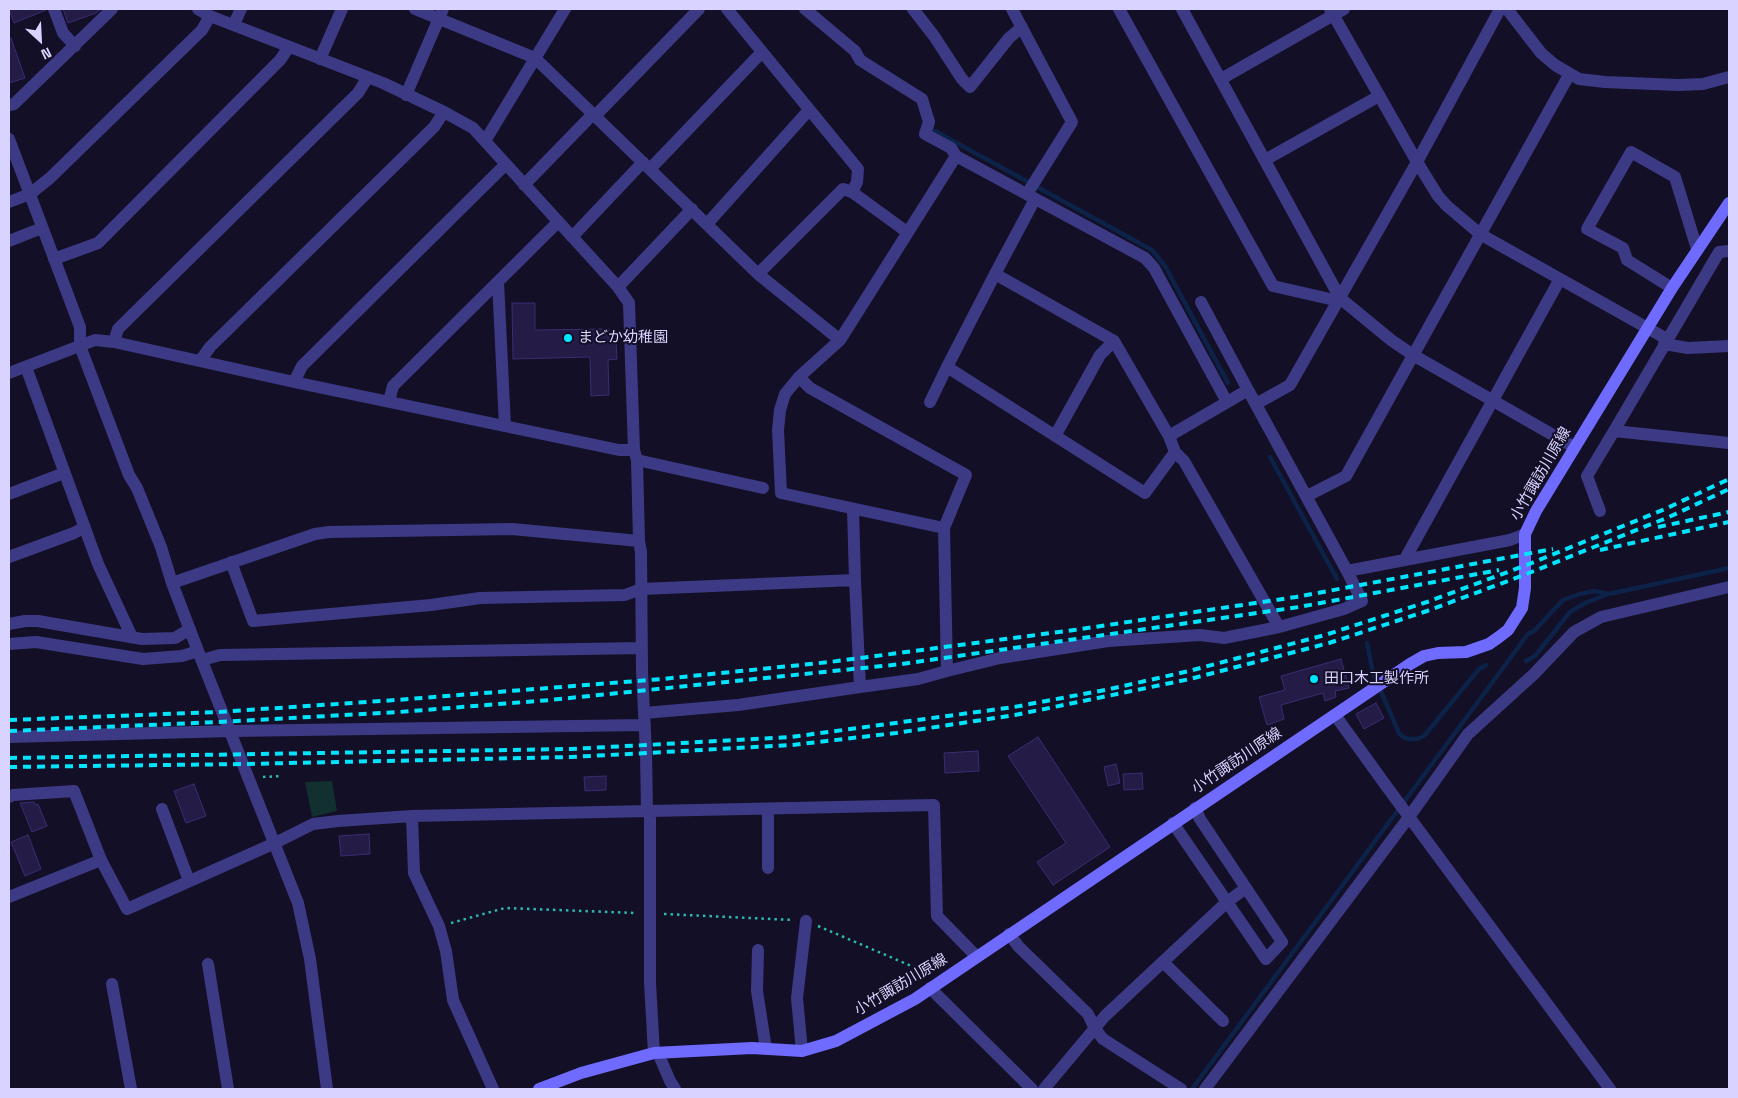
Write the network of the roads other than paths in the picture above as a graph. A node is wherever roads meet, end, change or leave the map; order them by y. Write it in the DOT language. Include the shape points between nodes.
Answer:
graph roads {
  1 [pos="54,9"];
  2 [pos="112,9"];
  3 [pos="198,9"];
  4 [pos="241,9"];
  5 [pos="342,9"];
  6 [pos="415,9"];
  7 [pos="565,9"];
  8 [pos="699,9"];
  9 [pos="727,9"];
  10 [pos="805,9"];
  11 [pos="913,9"];
  12 [pos="1012,9"];
  13 [pos="1119,9"];
  14 [pos="1182,9"];
  15 [pos="1507,10"];
  16 [pos="1336,11"];
  17 [pos="441,14"];
  18 [pos="210,16"];
  19 [pos="234,24"];
  20 [pos="1022,27"];
  21 [pos="75,46"];
  22 [pos="289,47"];
  23 [pos="762,52"];
  24 [pos="535,58"];
  25 [pos="320,59"];
  26 [pos="1569,74"];
  27 [pos="368,77"];
  28 [pos="1729,77"];
  29 [pos="1221,79"];
  30 [pos="406,95"];
  31 [pos="1379,96"];
  32 [pos="9,105"];
  33 [pos="809,110"];
  34 [pos="444,112"];
  35 [pos="594,115"];
  36 [pos="9,139"];
  37 [pos="485,141"];
  38 [pos="956,156"];
  39 [pos="1265,160"];
  40 [pos="1416,162"];
  41 [pos="506,164"];
  42 [pos="646,166"];
  43 [pos="524,185"];
  44 [pos="1032,190"];
  45 [pos="852,192"];
  46 [pos="30,194"];
  47 [pos="9,202"];
  48 [pos="1729,203"];
  49 [pos="692,210"];
  50 [pos="558,222"];
  51 [pos="707,224"];
  52 [pos="42,228"];
  53 [pos="907,232"];
  54 [pos="1480,234"];
  55 [pos="572,237"];
  56 [pos="9,240"];
  57 [pos="1699,247"];
  58 [pos="1724,252"];
  59 [pos="54,259"];
  60 [pos="758,274"];
  61 [pos="995,274"];
  62 [pos="1560,279"];
  63 [pos="498,282"];
  64 [pos="618,287"];
  65 [pos="1672,288"];
  66 [pos="1340,298"];
  67 [pos="1201,302"];
  68 [pos="1648,328"];
  69 [pos="840,340"];
  70 [pos="1114,341"];
  71 [pos="114,342"];
  72 [pos="1665,342"];
  73 [pos="80,346"];
  74 [pos="1729,346"];
  75 [pos="1413,355"];
  76 [pos="200,361"];
  77 [pos="26,367"];
  78 [pos="947,367"];
  79 [pos="9,373"];
  80 [pos="799,376"];
  81 [pos="294,382"];
  82 [pos="1248,390"];
  83 [pos="1492,400"];
  84 [pos="389,401"];
  85 [pos="930,402"];
  86 [pos="1227,402"];
  87 [pos="1256,404"];
  88 [pos="505,426"];
  89 [pos="1614,431"];
  90 [pos="1055,436"];
  91 [pos="1169,436"];
  92 [pos="1729,443"];
  93 [pos="1574,447"];
  94 [pos="1174,452"];
  95 [pos="635,455"];
  96 [pos="64,473"];
  97 [pos="763,488"];
  98 [pos="9,494"];
  99 [pos="1307,496"];
  100 [pos="853,508"];
  101 [pos="1600,510"];
  102 [pos="85,527"];
  103 [pos="944,528"];
  104 [pos="1525,534"];
  105 [pos="639,541"];
  106 [pos="9,557"];
  107 [pos="1405,559"];
  108 [pos="231,562"];
  109 [pos="1346,571"];
  110 [pos="855,580"];
  111 [pos="172,583"];
  112 [pos="1729,587"];
  113 [pos="641,589"];
  114 [pos="9,624"];
  115 [pos="1279,627"];
  116 [pos="190,629"];
  117 [pos="132,637"];
  118 [pos="9,644"];
  119 [pos="642,648"];
  120 [pos="200,655"];
  121 [pos="947,671"];
  122 [pos="860,687"];
  123 [pos="1335,715"];
  124 [pos="644,719"];
  125 [pos="231,731"];
  126 [pos="9,736"];
  127 [pos="9,797"];
  128 [pos="1195,808"];
  129 [pos="162,809"];
  130 [pos="768,809"];
  131 [pos="648,811"];
  132 [pos="412,816"];
  133 [pos="1408,816"];
  134 [pos="1173,823"];
  135 [pos="275,844"];
  136 [pos="101,860"];
  137 [pos="768,868"];
  138 [pos="189,881"];
  139 [pos="1246,888"];
  140 [pos="9,897"];
  141 [pos="1226,902"];
  142 [pos="806,921"];
  143 [pos="1009,934"];
  144 [pos="758,950"];
  145 [pos="977,957"];
  146 [pos="1163,962"];
  147 [pos="208,964"];
  148 [pos="112,984"];
  149 [pos="930,988"];
  150 [pos="1223,1021"];
  151 [pos="1095,1029"];
  152 [pos="766,1049"];
  153 [pos="802,1052"];
  154 [pos="656,1053"];
  155 [pos="131,1089"];
  156 [pos="228,1089"];
  157 [pos="327,1089"];
  158 [pos="493,1089"];
  159 [pos="539,1089"];
  160 [pos="675,1089"];
  161 [pos="1032,1089"];
  162 [pos="1044,1089"];
  163 [pos="1181,1089"];
  164 [pos="1205,1089"];
  165 [pos="1610,1089"];
  1 -- 21 [label="street" via="63,33"];
  2 -- 21 [label="street"];
  3 -- 18 [label="street"];
  4 -- 19 [label="street"];
  5 -- 25 [label="street"];
  6 -- 17 [label="street"];
  7 -- 24 [label="street"];
  8 -- 35 [label="street"];
  9 -- 23 [label="street"];
  10 -- 38 [label="street" via="854,51 860,60 922,98 929,122 925,134 951,148"];
  11 -- 20 [label="street" via="970,87 1009,38"];
  12 -- 20 [label="street"];
  13 -- 66 [label="street" via="1273,286 1330,299"];
  14 -- 29 [label="street"];
  15 -- 26 [label="street" via="1541,53"];
  15 -- 40 [label="street"];
  16 -- 29 [label="street"];
  16 -- 31 [label="street"];
  17 -- 24 [label="street"];
  17 -- 30 [label="street"];
  18 -- 19 [label="street"];
  18 -- 46 [label="street" via="202,30"];
  19 -- 22 [label="street"];
  20 -- 44 [label="street" via="1072,122"];
  21 -- 32 [label="street" via="14,104"];
  22 -- 25 [label="street"];
  22 -- 59 [label="street" via="280,60 98,243"];
  23 -- 33 [label="street"];
  23 -- 42 [label="street"];
  24 -- 35 [label="street"];
  24 -- 37 [label="street"];
  25 -- 27 [label="street"];
  26 -- 28 [label="street" via="1596,82 1678,85 1703,84"];
  26 -- 54 [label="street"];
  27 -- 30 [label="street"];
  27 -- 71 [label="street" via="358,93 118,329"];
  29 -- 39 [label="street"];
  30 -- 34 [label="street"];
  31 -- 39 [label="street"];
  31 -- 40 [label="street"];
  33 -- 45 [label="street" via="858,169"];
  33 -- 51 [label="street"];
  34 -- 37 [label="street" via="473,128"];
  34 -- 76 [label="street" via="434,126 210,347"];
  35 -- 42 [label="street"];
  35 -- 43 [label="street"];
  36 -- 46 [label="street"];
  37 -- 41 [label="street"];
  38 -- 44 [label="street"];
  38 -- 53 [label="street"];
  39 -- 66 [label="street"];
  40 -- 54 [label="street" via="1438,196"];
  40 -- 66 [label="street"];
  41 -- 43 [label="street"];
  41 -- 81 [label="street" via="302,366"];
  42 -- 49 [label="street"];
  42 -- 55 [label="street"];
  43 -- 50 [label="street"];
  44 -- 61 [label="street"];
  44 -- 86 [label="street" via="1145,258 1154,268"];
  45 -- 53 [label="street"];
  45 -- 60 [label="street" via="843,189"];
  46 -- 47 [label="street"];
  46 -- 52 [label="street"];
  48 -- 57 [label="main road, 小竹諏訪川原線"];
  49 -- 51 [label="street"];
  49 -- 64 [label="street"];
  50 -- 55 [label="street"];
  50 -- 63 [label="street"];
  51 -- 60 [label="street"];
  52 -- 56 [label="street"];
  52 -- 59 [label="street"];
  53 -- 69 [label="street"];
  54 -- 62 [label="street"];
  54 -- 75 [label="street"];
  55 -- 64 [label="street"];
  57 -- 58 [label="street"];
  57 -- 65 [label="main road, 小竹諏訪川原線"];
  57 -- 65 [label="street" via="1675,176 1631,152 1587,229 1623,248 1627,260"];
  58 -- 72 [label="street"];
  59 -- 73 [label="street" via="80,327"];
  60 -- 69 [label="street"];
  61 -- 70 [label="street"];
  61 -- 78 [label="street"];
  62 -- 68 [label="street"];
  62 -- 83 [label="street"];
  63 -- 84 [label="street" via="393,386"];
  63 -- 88 [label="street"];
  64 -- 95 [label="street" via="629,303"];
  65 -- 68 [label="main road, 小竹諏訪川原線"];
  66 -- 75 [label="street"];
  66 -- 87 [label="street" via="1290,385"];
  67 -- 82 [label="street"];
  68 -- 72 [label="street"];
  68 -- 93 [label="main road, 小竹諏訪川原線"];
  69 -- 80 [label="street"];
  70 -- 90 [label="street" via="1100,355"];
  70 -- 91 [label="street"];
  71 -- 73 [label="street" via="95,340"];
  71 -- 76 [label="street"];
  72 -- 74 [label="street" via="1688,348"];
  72 -- 89 [label="street"];
  73 -- 77 [label="street"];
  73 -- 111 [label="street"];
  75 -- 83 [label="street"];
  75 -- 99 [label="street" via="1346,476"];
  76 -- 81 [label="street"];
  77 -- 79 [label="street"];
  77 -- 96 [label="street"];
  78 -- 85 [label="street"];
  78 -- 90 [label="street"];
  80 -- 100 [label="street" via="785,394 780,410 781,493"];
  80 -- 103 [label="street" via="810,388 966,475"];
  81 -- 84 [label="street"];
  82 -- 86 [label="street"];
  82 -- 87 [label="street"];
  83 -- 93 [label="street"];
  83 -- 107 [label="street"];
  84 -- 88 [label="street"];
  86 -- 91 [label="street"];
  87 -- 99 [label="street"];
  88 -- 95 [label="street"];
  89 -- 92 [label="street"];
  89 -- 101 [label="street" via="1587,476"];
  90 -- 94 [label="street" via="1146,493"];
  91 -- 94 [label="street"];
  93 -- 104 [label="main road, 小竹諏訪川原線"];
  94 -- 115 [label="street" via="1184,461"];
  95 -- 97 [label="street"];
  95 -- 105 [label="street"];
  96 -- 98 [label="street"];
  96 -- 102 [label="street"];
  99 -- 109 [label="street"];
  100 -- 103 [label="street"];
  100 -- 110 [label="street"];
  102 -- 106 [label="street"];
  102 -- 117 [label="street" via="98,564"];
  103 -- 121 [label="street"];
  104 -- 107 [label="street" via="1510,540"];
  104 -- 123 [label="main road, 小竹諏訪川原線" via="1522,608 1508,630 1489,644 1466,652 1438,652 1424,656"];
  105 -- 108 [label="street" via="512,530 329,532"];
  105 -- 113 [label="street"];
  107 -- 109 [label="street"];
  108 -- 111 [label="street"];
  108 -- 113 [label="street" via="253,621 480,598 625,595"];
  109 -- 115 [label="street" via="1362,601"];
  110 -- 113 [label="street"];
  110 -- 122 [label="street"];
  111 -- 116 [label="street"];
  112 -- 133 [label="street" via="1601,617 1574,632 1534,674 1468,734"];
  113 -- 119 [label="street"];
  114 -- 117 [label="street" via="38,621"];
  115 -- 121 [label="street" via="1224,638 1200,635 1108,641 1000,658"];
  116 -- 117 [label="street" via="174,638"];
  116 -- 120 [label="street"];
  118 -- 120 [label="street" via="36,642 143,659"];
  119 -- 120 [label="street"];
  119 -- 124 [label="street"];
  120 -- 125 [label="street"];
  121 -- 122 [label="street"];
  122 -- 124 [label="street"];
  123 -- 128 [label="main road, 小竹諏訪川原線"];
  123 -- 133 [label="street"];
  124 -- 125 [label="street"];
  124 -- 131 [label="street"];
  125 -- 126 [label="street"];
  125 -- 135 [label="street"];
  127 -- 136 [label="street" via="74,791"];
  128 -- 134 [label="main road, 小竹諏訪川原線"];
  128 -- 139 [label="street"];
  129 -- 138 [label="street"];
  130 -- 131 [label="street"];
  130 -- 137 [label="street"];
  130 -- 145 [label="street" via="934,805 937,916"];
  131 -- 132 [label="street"];
  131 -- 154 [label="street" via="650,983"];
  132 -- 135 [label="street" via="313,824"];
  132 -- 158 [label="street" via="414,873 439,926 453,1000"];
  133 -- 164 [label="street"];
  133 -- 165 [label="street"];
  134 -- 141 [label="street"];
  134 -- 143 [label="main road, 小竹諏訪川原線"];
  135 -- 138 [label="street"];
  135 -- 157 [label="street" via="298,902 310,959"];
  136 -- 138 [label="street" via="128,909"];
  136 -- 140 [label="street"];
  139 -- 141 [label="street"];
  139 -- 141 [label="street" via="1282,942 1266,958"];
  141 -- 146 [label="street"];
  142 -- 153 [label="street" via="797,998"];
  143 -- 145 [label="main road, 小竹諏訪川原線"];
  143 -- 151 [label="street" via="1018,947 1088,1014"];
  144 -- 152 [label="street" via="757,991"];
  145 -- 149 [label="main road, 小竹諏訪川原線"];
  146 -- 150 [label="street"];
  146 -- 151 [label="street"];
  147 -- 156 [label="street"];
  148 -- 155 [label="street"];
  149 -- 153 [label="main road, 小竹諏訪川原線" via="836,1041"];
  149 -- 161 [label="street"];
  151 -- 162 [label="street"];
  151 -- 163 [label="street" via="1102,1039"];
  152 -- 153 [label="main road, 小竹諏訪川原線"];
  152 -- 154 [label="main road, 小竹諏訪川原線"];
  154 -- 159 [label="main road, 小竹諏訪川原線" via="581,1073"];
  154 -- 160 [label="street"];
}
